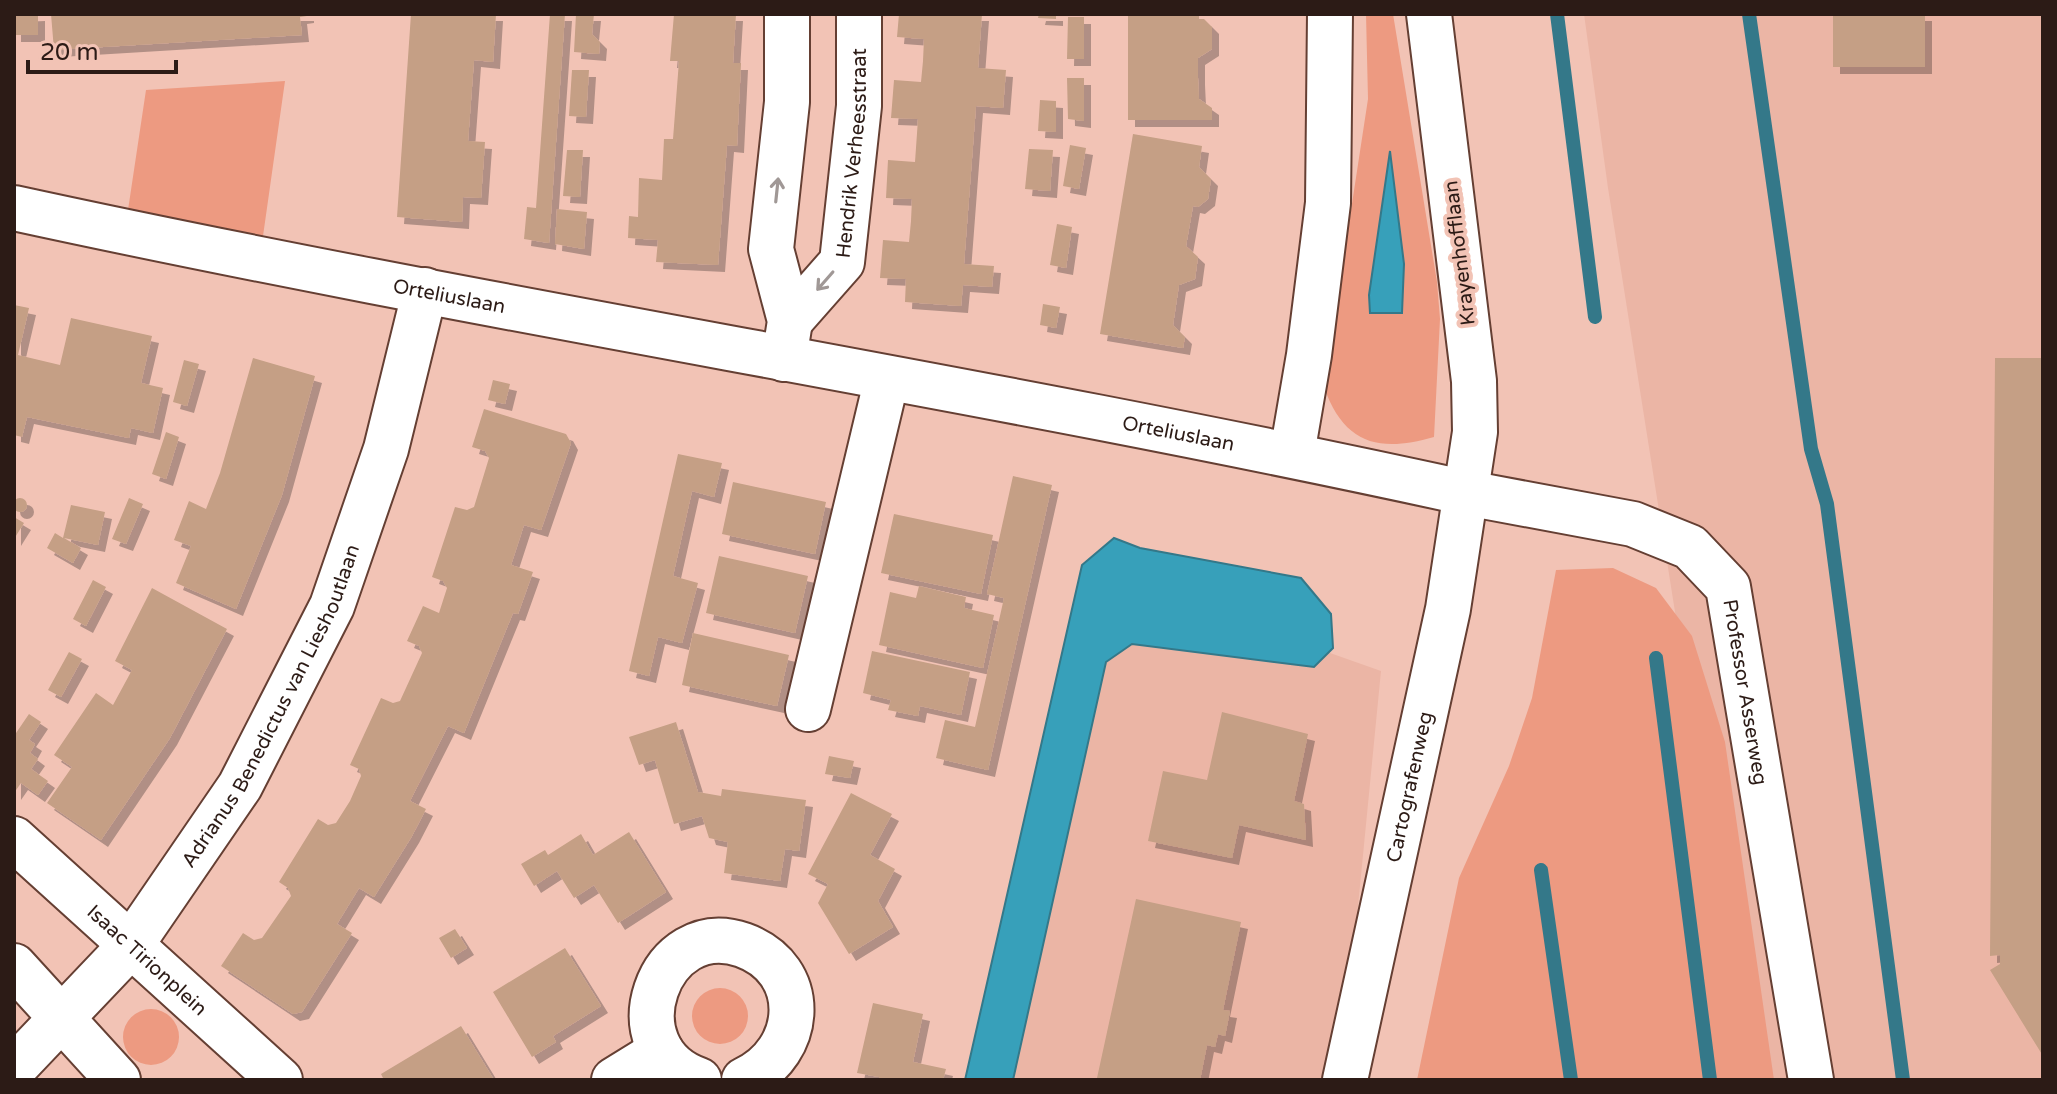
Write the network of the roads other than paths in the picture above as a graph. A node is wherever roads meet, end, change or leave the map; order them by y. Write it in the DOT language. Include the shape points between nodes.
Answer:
graph roads {
  1 [pos="787,14"];
  2 [pos="859,14"];
  3 [pos="1330,14"];
  4 [pos="1429,14"];
  5 [pos="14,208"];
  6 [pos="425,290"];
  7 [pos="787,340"];
  8 [pos="887,378"];
  9 [pos="1292,454"];
  10 [pos="1467,493"];
  11 [pos="808,709"];
  12 [pos="14,839"];
  13 [pos="131,945"];
  14 [pos="14,966"];
  15 [pos="62,1019"];
  16 [pos="661,1051"];
  17 [pos="14,1068"];
  18 [pos="118,1080"];
  19 [pos="280,1080"];
  20 [pos="614,1080"];
  21 [pos="699,1080"];
  22 [pos="744,1080"];
  23 [pos="1345,1080"];
  24 [pos="1811,1080"];
  7 -- 1 [label="street, one-way" via="771,249 787,102"];
  2 -- 7 [label="street, Hendrik Verheesstraat, one-way" via="859,106 842,262"];
  3 -- 9 [label="street" via="1328,203"];
  4 -- 10 [label="street, Krayenhofflaan" via="1474,381 1475,432"];
  5 -- 6 [label="street, Orteliuslaan"];
  6 -- 7 [label="street, Orteliuslaan"];
  6 -- 13 [label="street, Adrianus Benedictus van Lieshoutlaan" via="386,449 332,606 240,786"];
  7 -- 8 [label="street, Orteliuslaan"];
  8 -- 9 [label="street, Orteliuslaan"];
  8 -- 11 [label="street"];
  9 -- 10 [label="street, Orteliuslaan"];
  10 -- 23 [label="street, Cartografenweg" via="1448,609"];
  10 -- 24 [label="street, Professor Asserweg" via="1633,524 1690,547 1728,587"];
  12 -- 13 [label="street, Isaac Tirionplein"];
  13 -- 15 [label="street, Adrianus Benedictus van Lieshoutlaan"];
  13 -- 19 [label="street, Isaac Tirionplein"];
  14 -- 15 [label="street"];
  15 -- 17 [label="street, Adrianus Benedictus van Lieshoutlaan"];
  15 -- 18 [label="street"];
  16 -- 20 [label="street"];
  16 -- 21 [label="street" via="676,1068"];
  16 -- 22 [label="street" via="652,1028 651,1004 672,961 692,948 716,942 740,944 762,954 779,971 793,1015 777,1057"];
}
